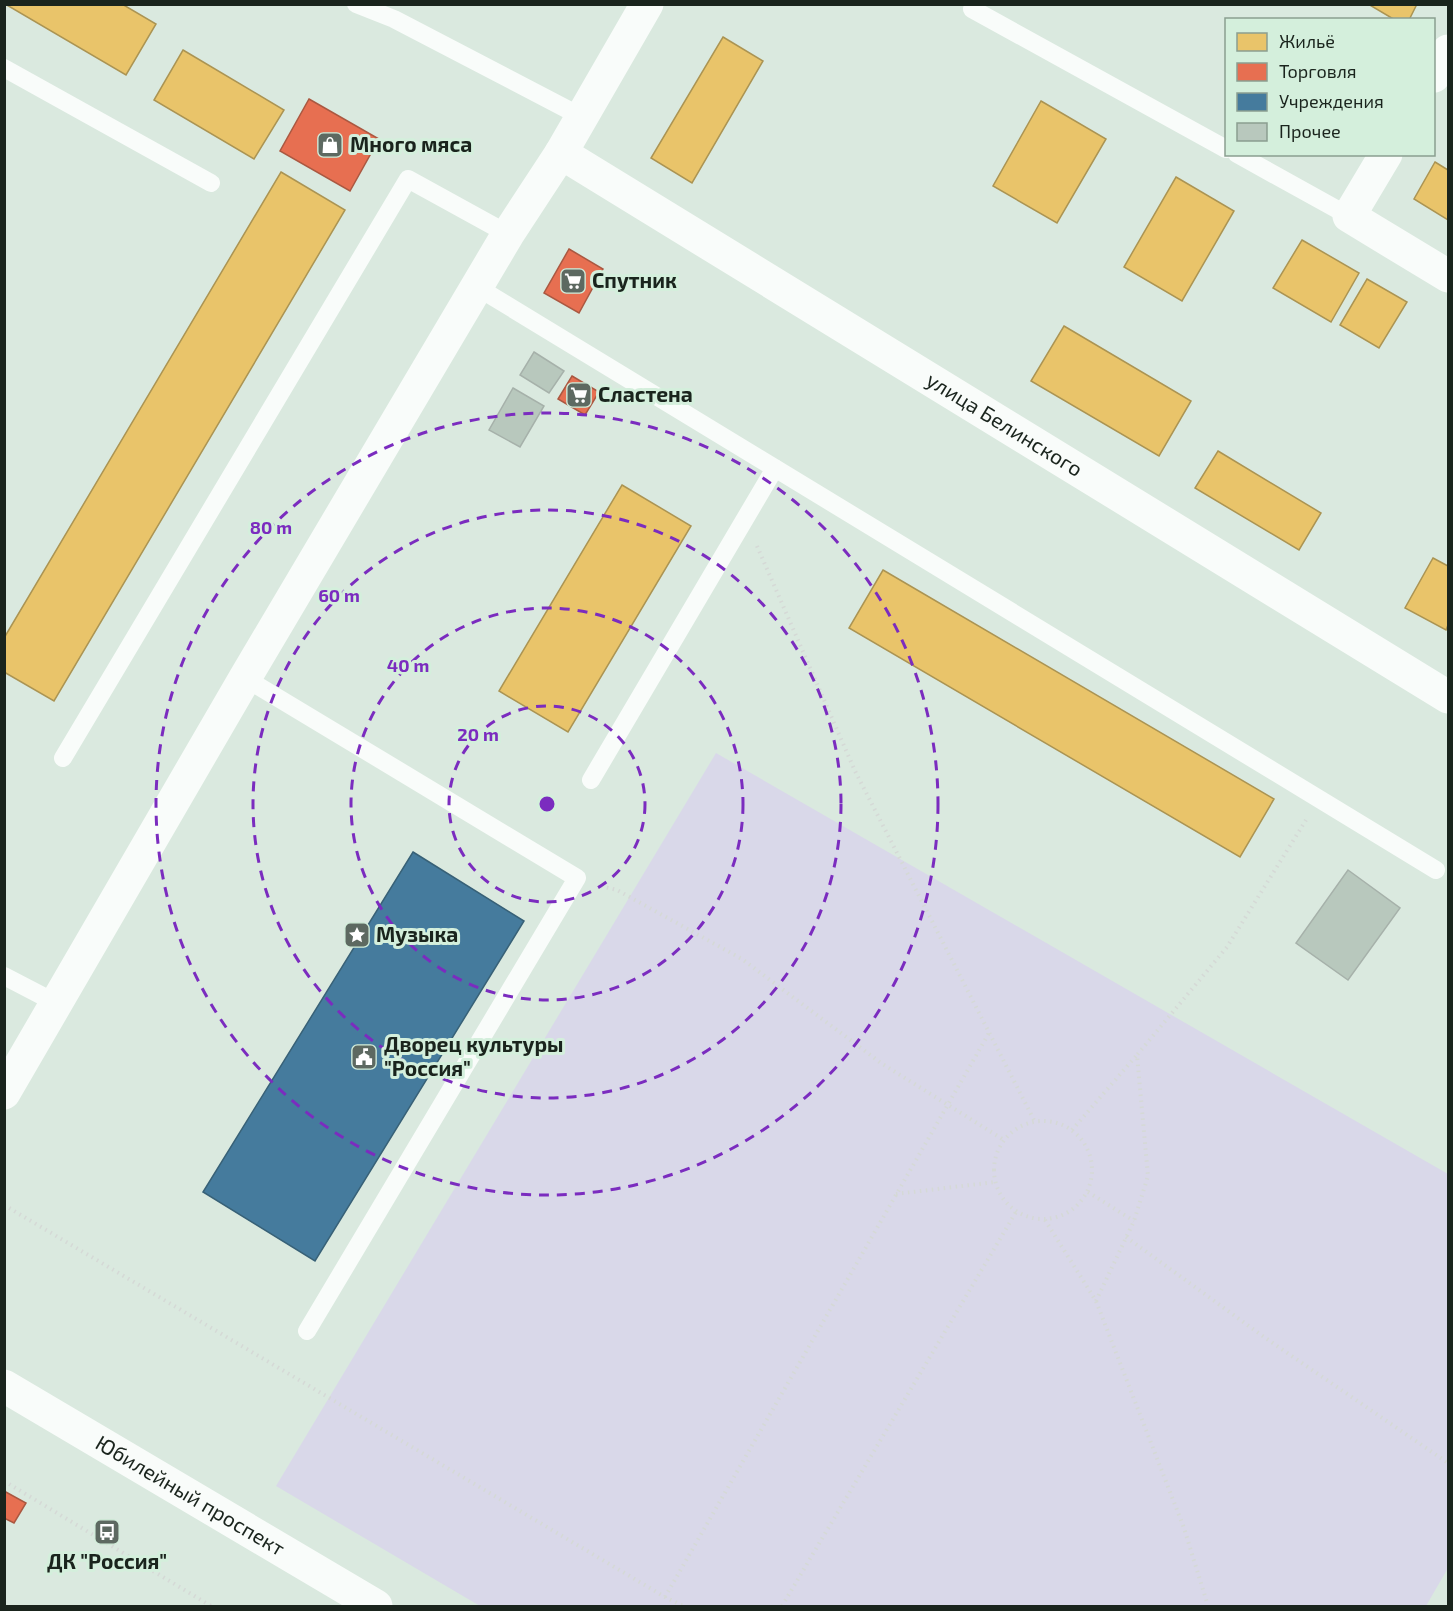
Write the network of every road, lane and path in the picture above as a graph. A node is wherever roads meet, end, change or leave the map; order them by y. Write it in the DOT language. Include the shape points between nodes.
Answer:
graph roads {
  1 [pos="647,4"];
  2 [pos="357,5"];
  3 [pos="972,9"];
  4 [pos="1449,51"];
  5 [pos="4,68"];
  6 [pos="1435,74"];
  7 [pos="582,117"];
  8 [pos="1225,148"];
  9 [pos="561,153"];
  10 [pos="1241,156"];
  11 [pos="1385,156"];
  12 [pos="211,183"];
  13 [pos="1349,216"];
  14 [pos="508,234"];
  15 [pos="1449,276"];
  16 [pos="477,287"];
  17 [pos="775,468"];
  18 [pos="745,518"];
  19 [pos="245,678"];
  20 [pos="1449,697"];
  21 [pos="63,758"];
  22 [pos="591,780"];
  23 [pos="1320,799"];
  24 [pos="1436,870"];
  25 [pos="578,878"];
  26 [pos="4,976"];
  27 [pos="56,1003"];
  28 [pos="989,1033"];
  29 [pos="1137,1055"];
  30 [pos="4,1093"];
  31 [pos="948,1105"];
  32 [pos="1035,1122"];
  33 [pos="1072,1130"];
  34 [pos="1004,1140"];
  35 [pos="995,1182"];
  36 [pos="1088,1192"];
  37 [pos="896,1194"];
  38 [pos="4,1205"];
  39 [pos="1016,1212"];
  40 [pos="1045,1220"];
  41 [pos="1134,1221"];
  42 [pos="1126,1238"];
  43 [pos="1096,1301"];
  44 [pos="307,1331"];
  45 [pos="4,1386"];
  46 [pos="1449,1463"];
  47 [pos="4,1481"];
  48 [pos="664,1597"];
  49 [pos="211,1606"];
  50 [pos="376,1606"];
  51 [pos="683,1606"];
  52 [pos="782,1606"];
  53 [pos="1208,1606"];
  1 -- 7 [label="main road"];
  2 -- 7 [label="lane" via="394,19"];
  3 -- 8 [label="lane"];
  4 -- 6 [label="main road"];
  5 -- 12 [label="lane"];
  7 -- 9 [label="main road"];
  9 -- 14 [label="main road"];
  9 -- 20 [label="main road, улица Белинского"];
  10 -- 13 [label="lane"];
  11 -- 13 [label="main road"];
  13 -- 15 [label="main road"];
  14 -- 16 [label="main road"];
  14 -- 21 [label="lane" via="408,179"];
  16 -- 17 [label="lane"];
  16 -- 19 [label="main road"];
  17 -- 18 [label="lane"];
  17 -- 23 [label="lane"];
  18 -- 22 [label="lane"];
  18 -- 28 [label="path" via="855,771"];
  19 -- 25 [label="lane"];
  19 -- 27 [label="main road"];
  23 -- 24 [label="lane"];
  23 -- 29 [label="path" via="1227,946"];
  25 -- 31 [label="path" via="617,891 742,958 881,1063"];
  25 -- 44 [label="lane"];
  26 -- 27 [label="lane"];
  27 -- 30 [label="main road"];
  28 -- 31 [label="path"];
  28 -- 32 [label="path"];
  29 -- 33 [label="path"];
  29 -- 41 [label="path" via="1148,1176"];
  31 -- 34 [label="path"];
  31 -- 37 [label="path"];
  32 -- 33 [label="path" via="1054,1122"];
  32 -- 34 [label="path"];
  33 -- 36 [label="path" via="1084,1142 1091,1158"];
  34 -- 35 [label="path" via="997,1153"];
  35 -- 37 [label="path"];
  35 -- 39 [label="path" via="999,1194"];
  36 -- 40 [label="path" via="1070,1212"];
  36 -- 41 [label="path"];
  37 -- 48 [label="path"];
  38 -- 48 [label="path"];
  39 -- 40 [label="path"];
  39 -- 52 [label="path"];
  40 -- 43 [label="path"];
  41 -- 42 [label="path"];
  42 -- 43 [label="path"];
  42 -- 46 [label="path"];
  43 -- 53 [label="path" via="1184,1528"];
  45 -- 50 [label="main road, Юбилейный проспект"];
  47 -- 49 [label="path"];
  48 -- 51 [label="path"];
}
